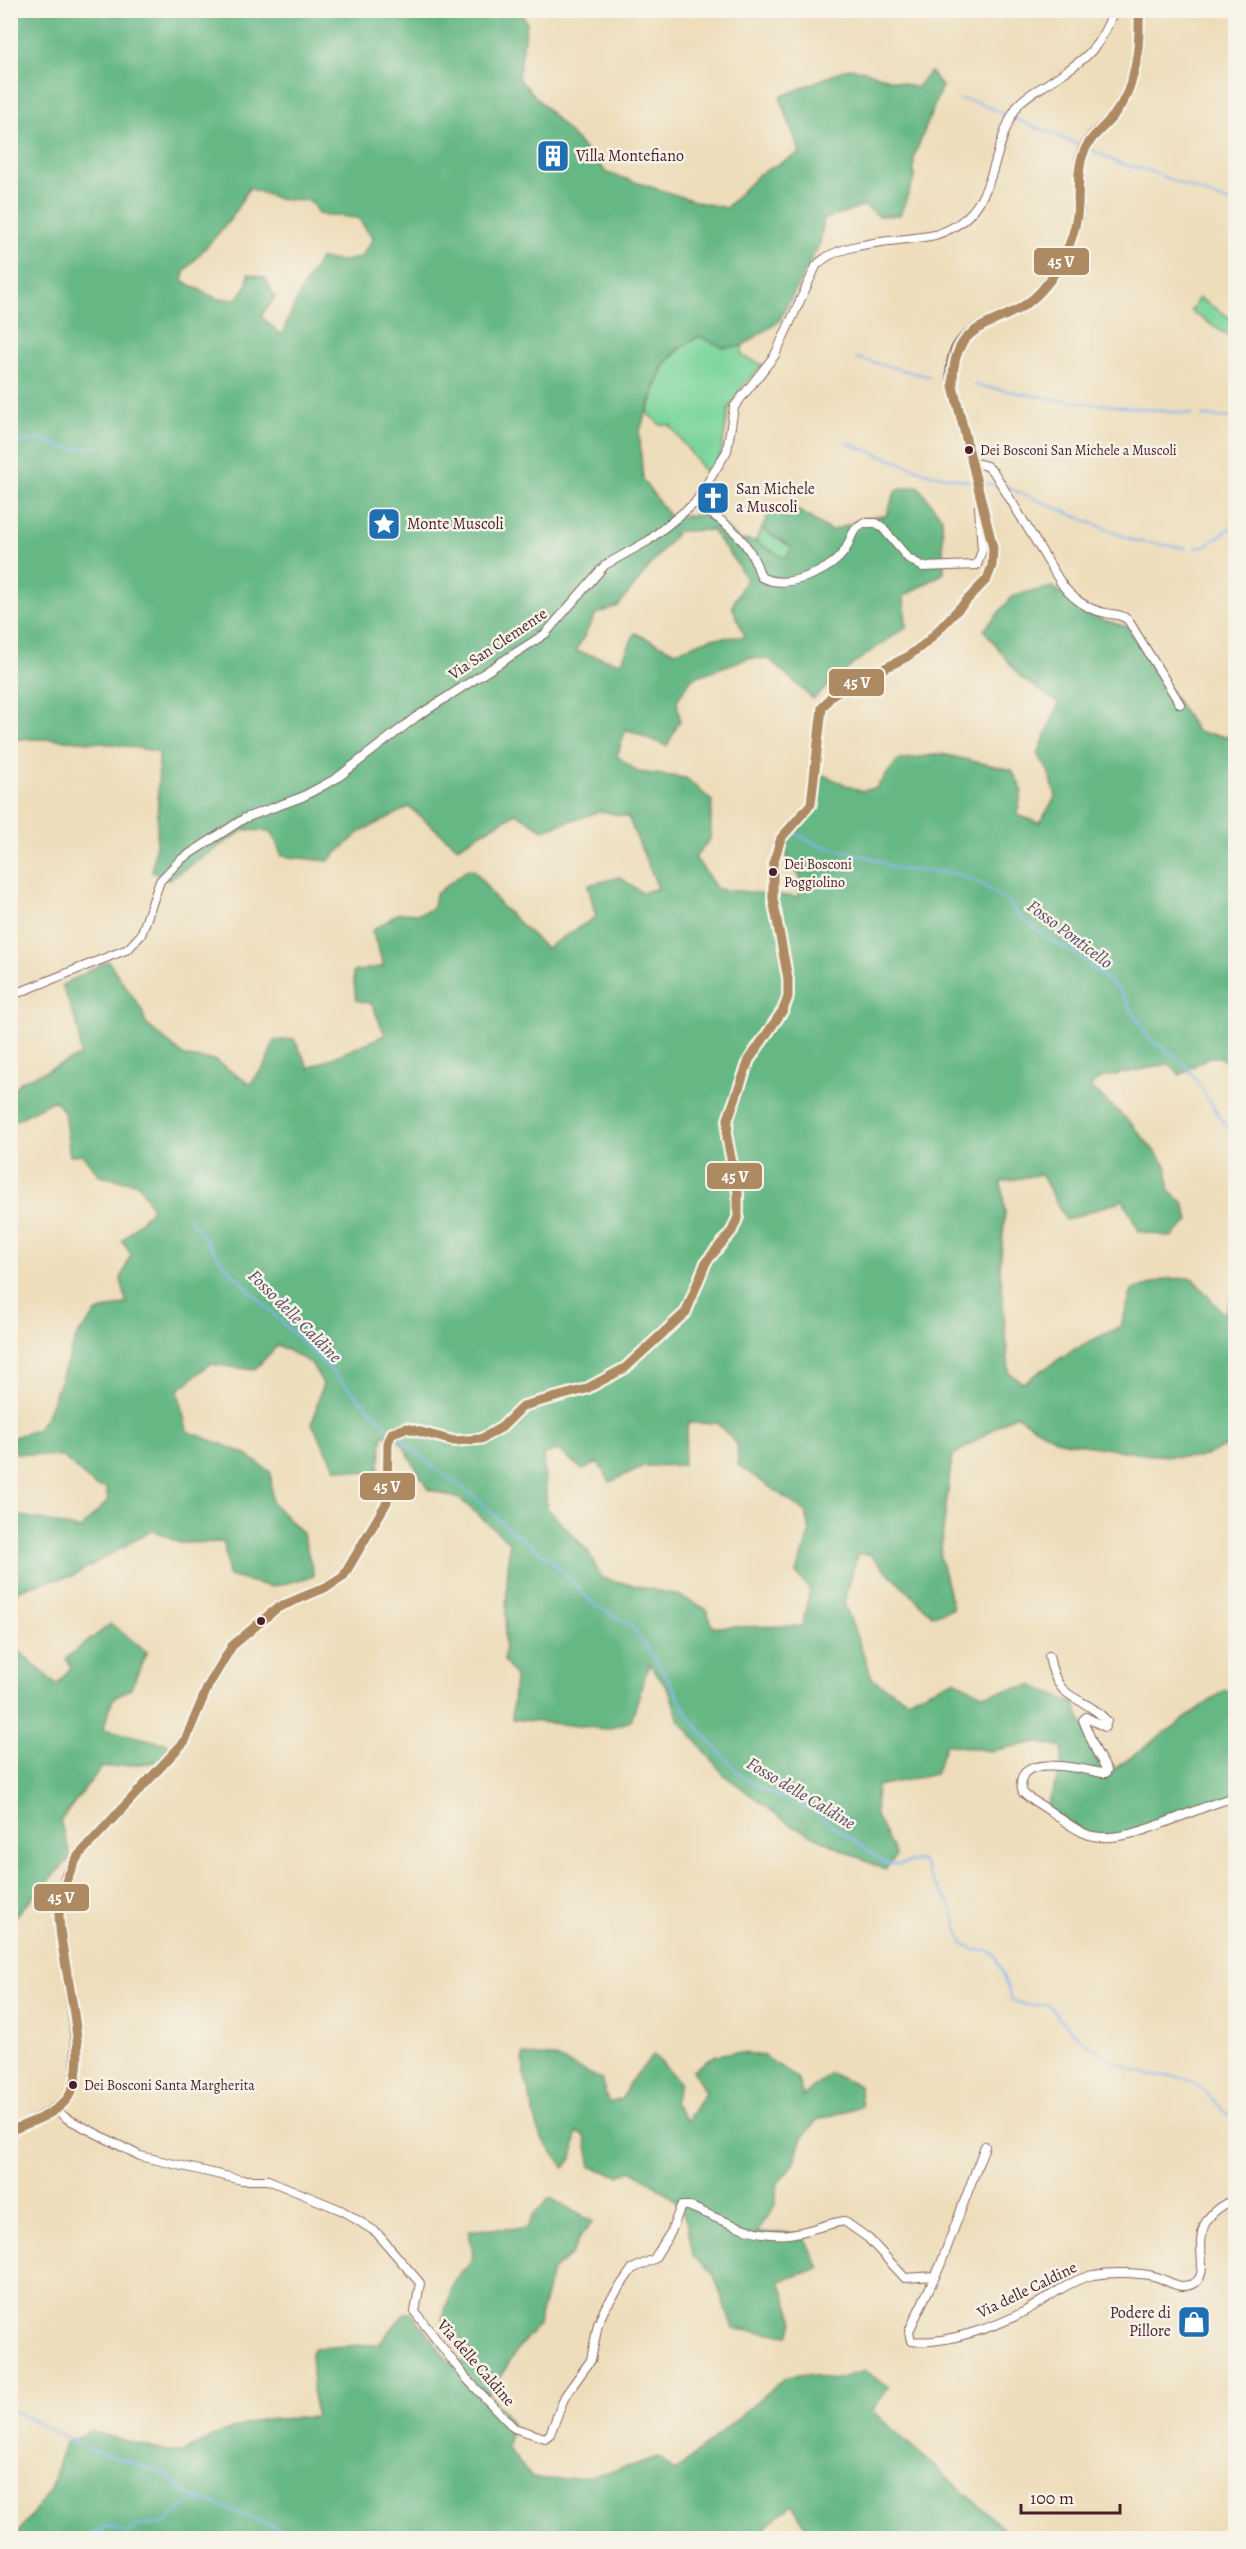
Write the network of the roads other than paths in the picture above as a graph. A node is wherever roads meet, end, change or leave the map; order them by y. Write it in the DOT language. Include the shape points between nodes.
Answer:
graph roads {
  1 [pos="1113,10"];
  2 [pos="1139,10"];
  3 [pos="972,462"];
  4 [pos="978,486"];
  5 [pos="695,503"];
  6 [pos="1180,704"];
  7 [pos="10,996"];
  8 [pos="1049,1656"];
  9 [pos="1236,1797"];
  10 [pos="54,2108"];
  11 [pos="10,2131"];
  12 [pos="985,2146"];
  13 [pos="1236,2199"];
  14 [pos="935,2276"];
  1 -- 5 [label="street, Via San Clemente" via="1093,51 1026,98 1012,117 987,190 966,219 935,235 841,250 822,258 775,355 734,407 727,451"];
  2 -- 3 [label="main road" via="1139,50 1123,100 1086,147 1080,168 1074,232 1046,285 1029,303 971,331 956,351 951,377"];
  3 -- 4 [label="main road"];
  3 -- 6 [label="street" via="987,466 1004,487 1064,588 1088,607 1126,617"];
  4 -- 5 [label="street" via="982,550 977,565 923,567 908,558 881,526 863,523 848,537 838,559 804,578 791,580 761,577 747,544"];
  4 -- 10 [label="main road" via="993,554 987,579 919,648 833,694 822,708 811,804 781,838 773,864 773,899 788,997 749,1060 731,1106 728,1138 738,1193 738,1217 732,1231 706,1262 690,1304 679,1319 626,1368 586,1389 532,1402 481,1439 454,1441 406,1428 392,1433 388,1443 387,1502 344,1577 276,1608 232,1646 208,1686 185,1741 71,1866 58,1914 77,2073 69,2095"];
  5 -- 7 [label="street, Via San Clemente" via="648,541 605,565 545,634 416,717 337,778 302,797 245,818 180,860 160,880 141,934 128,949"];
  8 -- 9 [label="street" via="1066,1694 1093,1708 1107,1721 1105,1727 1086,1717 1083,1720 1107,1770 1102,1773 1038,1766 1022,1780 1023,1793 1029,1798 1085,1833 1105,1838 1129,1836 1213,1802"];
  10 -- 11 [label="main road"];
  10 -- 14 [label="street, Via delle Caldine" via="140,2156 242,2180 268,2180 341,2210 376,2232 420,2283 416,2312 465,2378 514,2428 545,2438 564,2396 591,2360 605,2308 632,2269 654,2259 681,2206 735,2226 787,2235 826,2223 844,2222 868,2238 905,2278"];
  12 -- 14 [label="street, Via delle Caldine"];
  13 -- 14 [label="street, Via delle Caldine" via="1214,2211 1200,2234 1202,2270 1191,2284 1175,2285 1150,2276 1094,2275 1069,2284 993,2326 911,2341 909,2331"];
}
